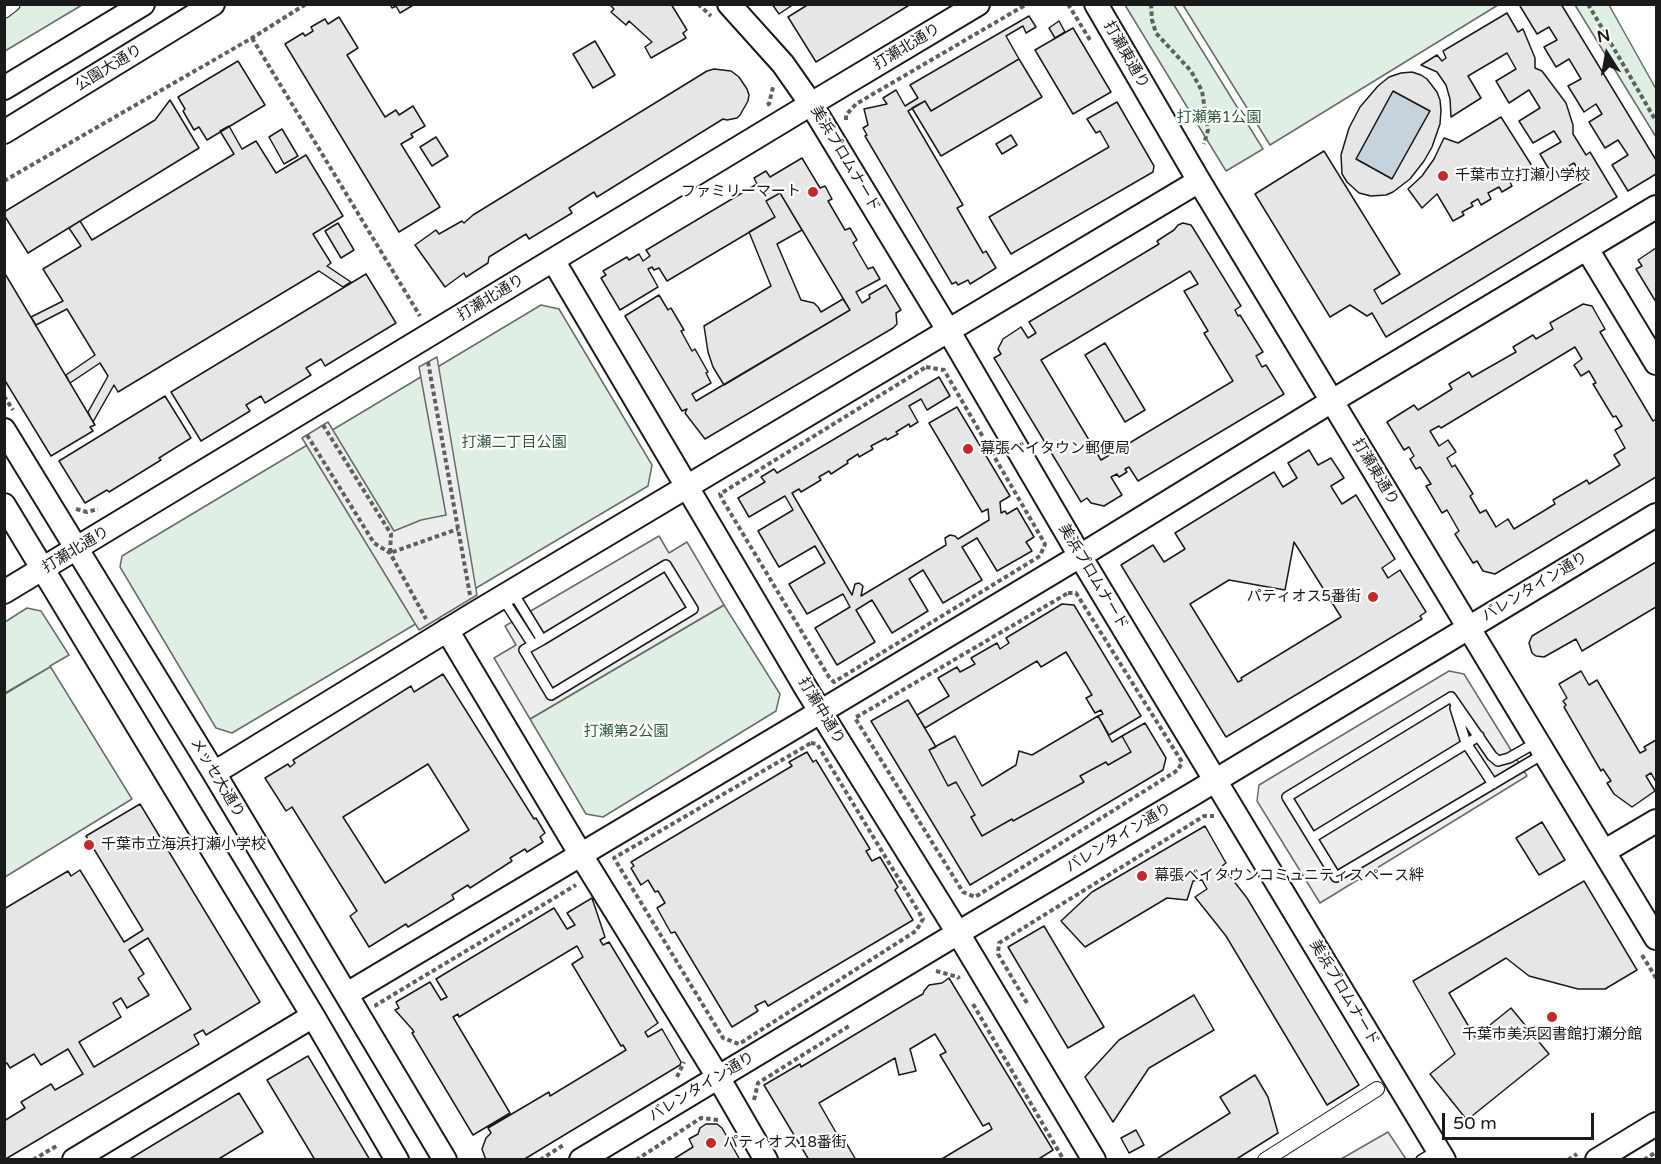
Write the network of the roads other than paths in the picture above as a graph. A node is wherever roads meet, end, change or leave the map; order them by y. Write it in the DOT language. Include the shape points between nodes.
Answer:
graph roads {
  1 [pos="13,4"];
  2 [pos="143,4"];
  3 [pos="213,4"];
  4 [pos="978,4"];
  5 [pos="1096,4"];
  6 [pos="4,11"];
  7 [pos="722,13"];
  8 [pos="4,88"];
  9 [pos="811,104"];
  10 [pos="4,132"];
  11 [pos="1199,181"];
  12 [pos="1656,207"];
  13 [pos="1587,249"];
  14 [pos="553,260"];
  15 [pos="948,330"];
  16 [pos="1656,363"];
  17 [pos="1332,401"];
  18 [pos="10,423"];
  19 [pos="687,486"];
  20 [pos="4,505"];
  21 [pos="1656,515"];
  22 [pos="77,549"];
  23 [pos="1080,555"];
  24 [pos="43,570"];
  25 [pos="4,592"];
  26 [pos="507,594"];
  27 [pos="438,627"];
  28 [pos="1468,627"];
  29 [pos="538,642"];
  30 [pos="1451,697"];
  31 [pos="820,711"];
  32 [pos="1479,736"];
  33 [pos="1466,743"];
  34 [pos="1541,747"];
  35 [pos="214,773"];
  36 [pos="1215,781"];
  37 [pos="1493,784"];
  38 [pos="1656,821"];
  39 [pos="1312,838"];
  40 [pos="1605,851"];
  41 [pos="581,855"];
  42 [pos="958,933"];
  43 [pos="1656,938"];
  44 [pos="347,994"];
  45 [pos="313,1016"];
  46 [pos="718,1077"];
  47 [pos="1377,1089"];
  48 [pos="1656,1124"];
  49 [pos="575,1151"];
  50 [pos="1435,1156"];
  51 [pos="74,1160"];
  52 [pos="397,1160"];
  53 [pos="445,1160"];
  54 [pos="766,1160"];
  55 [pos="1094,1160"];
  56 [pos="1265,1160"];
  57 [pos="1597,1160"];
  1 -- 6 [label="street"];
  2 -- 8 [label="street"];
  3 -- 10 [label="street, 公園大通り"];
  4 -- 9 [label="street, 打瀬北通り"];
  5 -- 11 [label="street, 打瀬東通り"];
  7 -- 9 [label="street, 美浜プロムナード" via="783,64"];
  9 -- 14 [label="street, 打瀬北通り"];
  9 -- 15 [label="street, 美浜プロムナード"];
  11 -- 15 [label="street"];
  11 -- 17 [label="street, 打瀬東通り"];
  12 -- 13 [label="street"];
  13 -- 16 [label="street"];
  13 -- 17 [label="street"];
  14 -- 19 [label="street, 打瀬中通り"];
  14 -- 22 [label="street, 打瀬北通り"];
  15 -- 19 [label="street"];
  15 -- 23 [label="street, 美浜プロムナード"];
  17 -- 23 [label="street"];
  17 -- 28 [label="street, 打瀬東通り"];
  18 -- 22 [label="street, メッセ大通り"];
  19 -- 26 [label="street"];
  19 -- 31 [label="street, 打瀬中通り"];
  20 -- 24 [label="street"];
  21 -- 28 [label="street, バレンタイン通り"];
  22 -- 24 [label="street, 打瀬北通り"];
  22 -- 35 [label="street, メッセ大通り"];
  23 -- 31 [label="street"];
  23 -- 36 [label="street, 美浜プロムナード"];
  24 -- 25 [label="street, 打瀬北通り"];
  24 -- 45 [label="street"];
  26 -- 27 [label="street"];
  26 -- 29 [label="lane"];
  27 -- 35 [label="street"];
  27 -- 41 [label="street"];
  28 -- 34 [label="street, 打瀬東通り"];
  28 -- 36 [label="street, バレンタイン通り"];
  29 -- 29 [label="lane" via="666,565 693,609 551,695 524,650"];
  30 -- 32 [label="lane"];
  30 -- 33 [label="lane"];
  30 -- 39 [label="lane" via="1287,797"];
  31 -- 41 [label="street"];
  31 -- 42 [label="street, 打瀬中通り"];
  32 -- 33 [label="lane"];
  32 -- 34 [label="lane" via="1498,761"];
  33 -- 37 [label="lane"];
  33 -- 39 [label="lane"];
  34 -- 37 [label="lane"];
  34 -- 40 [label="street, 打瀬東通り"];
  35 -- 44 [label="street, メッセ大通り"];
  36 -- 42 [label="street, バレンタイン通り"];
  36 -- 50 [label="street, 美浜プロムナード"];
  37 -- 39 [label="lane" via="1336,877"];
  38 -- 40 [label="street"];
  40 -- 43 [label="street, 打瀬東通り"];
  41 -- 44 [label="street"];
  41 -- 46 [label="street"];
  42 -- 46 [label="street, バレンタイン通り"];
  42 -- 55 [label="street, 打瀬中通り"];
  44 -- 53 [label="street, メッセ大通り"];
  45 -- 51 [label="street"];
  45 -- 52 [label="street"];
  46 -- 49 [label="street, バレンタイン通り"];
  46 -- 54 [label="street"];
  47 -- 56 [label="street"];
  48 -- 57 [label="street"];
}
